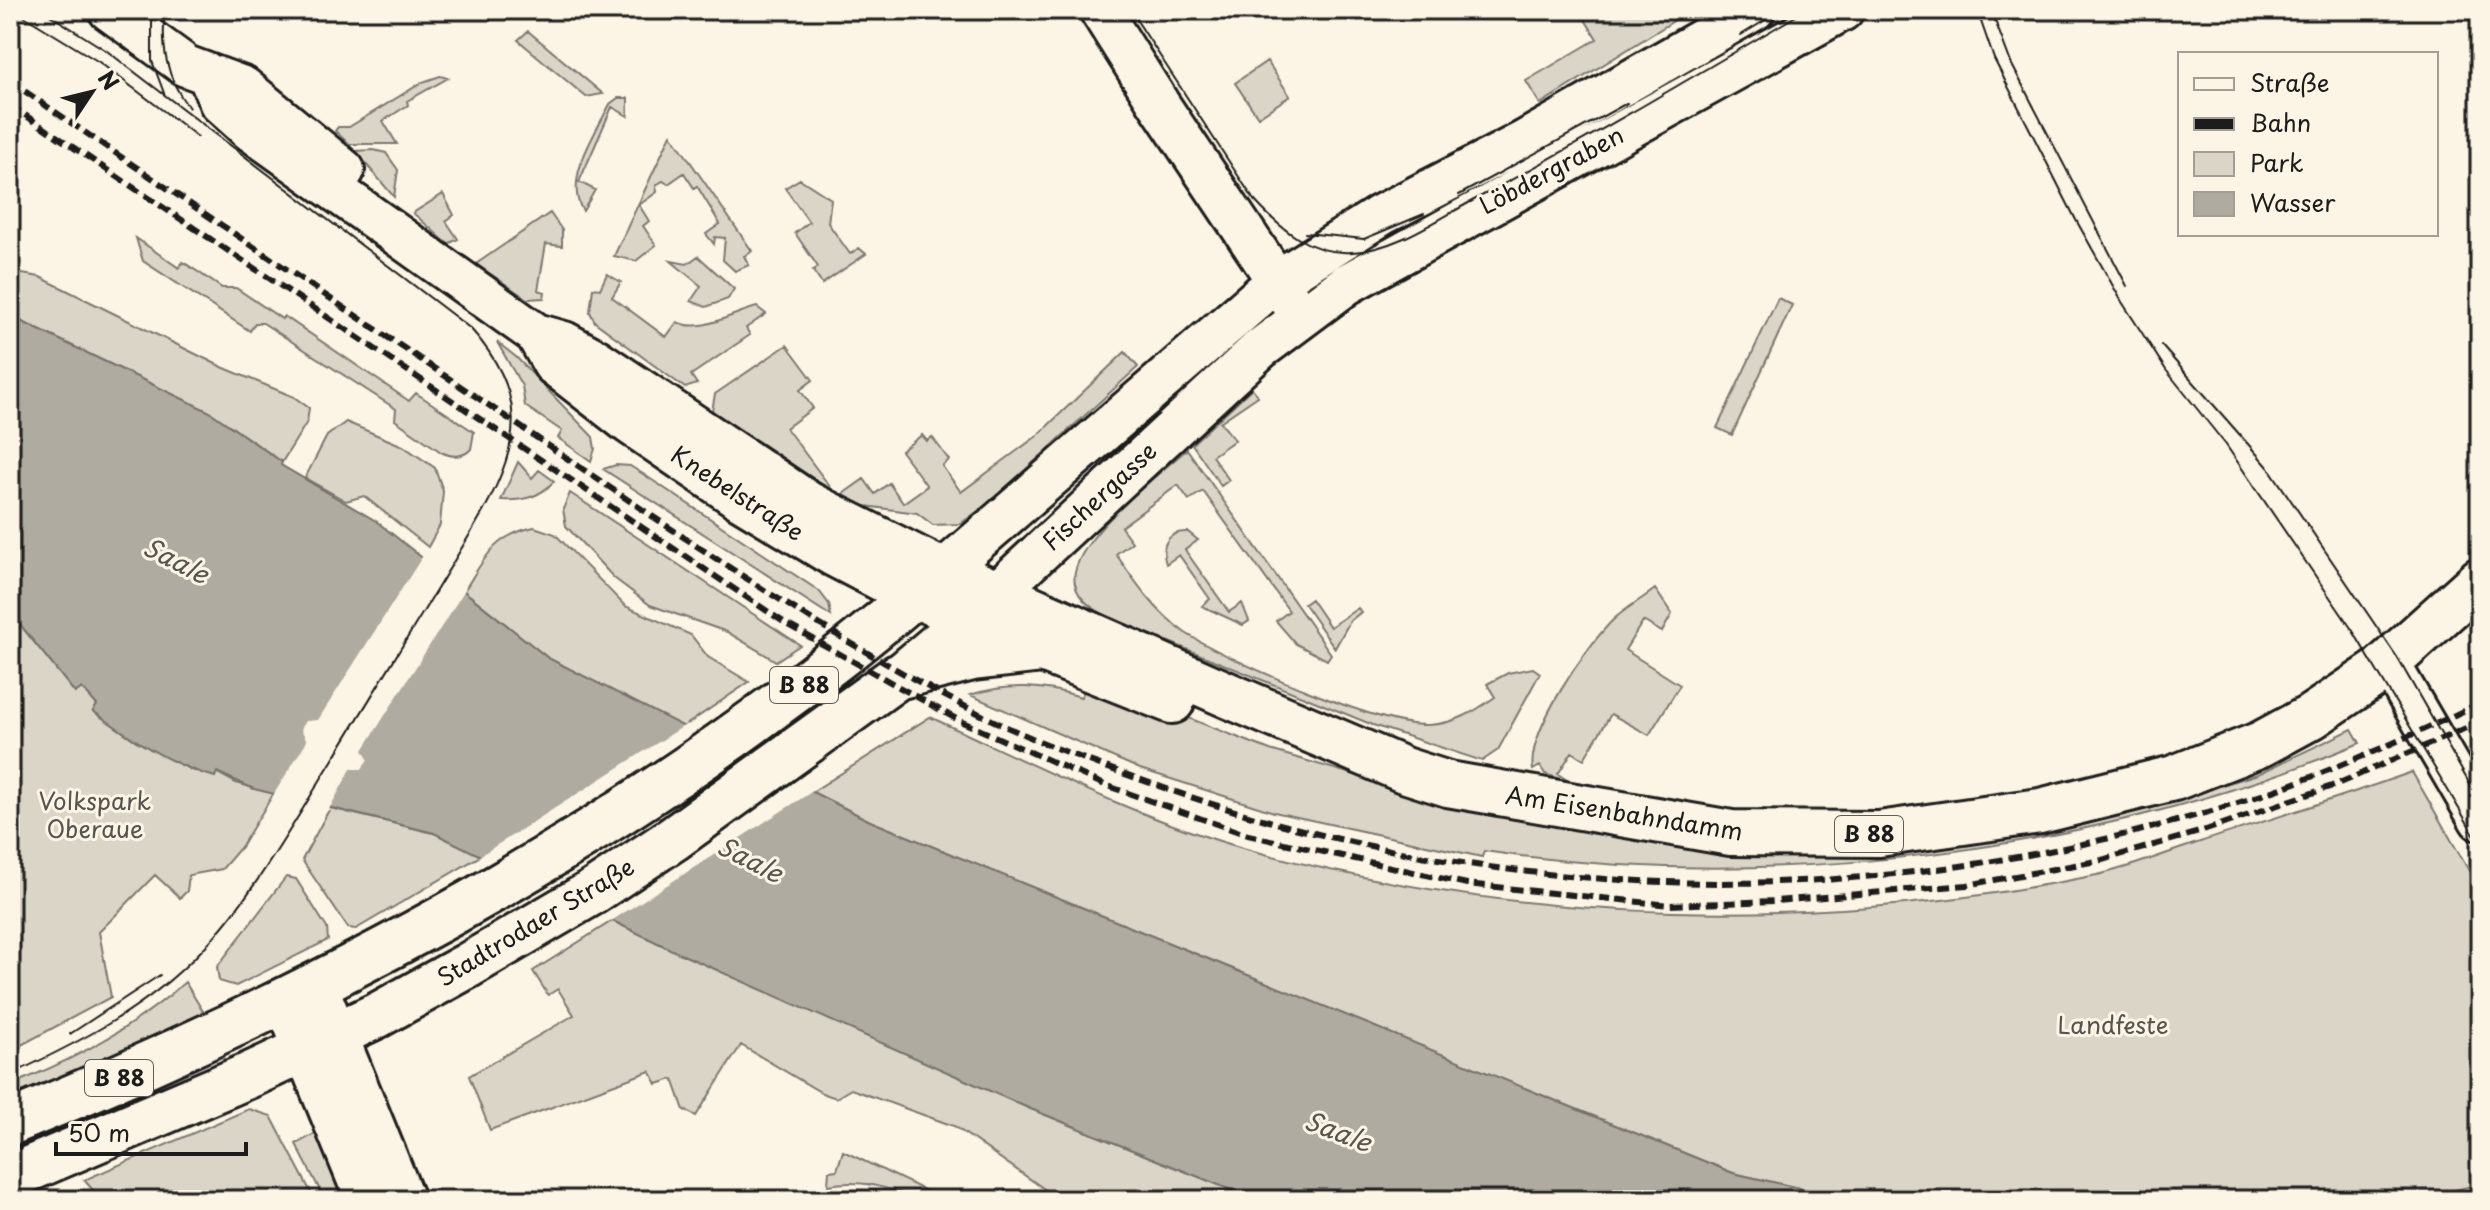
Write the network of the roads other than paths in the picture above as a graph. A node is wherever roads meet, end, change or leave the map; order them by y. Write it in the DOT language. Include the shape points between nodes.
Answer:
graph roads {
  1 [pos="109,10"];
  2 [pos="1100,10"];
  3 [pos="1754,10"];
  4 [pos="1843,10"];
  5 [pos="1277,281"];
  6 [pos="1301,316"];
  7 [pos="2480,580"];
  8 [pos="929,584"];
  9 [pos="980,607"];
  10 [pos="1043,650"];
  11 [pos="2389,663"];
  12 [pos="897,677"];
  13 [pos="1404,770"];
  14 [pos="2480,820"];
  15 [pos="301,994"];
  16 [pos="321,1042"];
  17 [pos="10,1123"];
  18 [pos="10,1177"];
  19 [pos="366,1200"];
  20 [pos="404,1200"];
  1 -- 8 [label="main road, Knebelstraße" via="172,58 243,87 328,154 408,242 536,334 597,360"];
  2 -- 5 [label="main road"];
  3 -- 5 [label="main road, Löbdergraben" via="1523,142 1370,221"];
  4 -- 6 [label="main road, Löbdergraben" via="1391,258"];
  5 -- 6 [label="main road"];
  5 -- 8 [label="main road, Fischergasse"];
  6 -- 9 [label="main road, Fischergasse"];
  7 -- 11 [label="main road, B 88"];
  8 -- 9 [label="main road, Am Eisenbahndamm / B 88"];
  8 -- 15 [label="main road, Stadtrodaer Straße / B 88" via="818,675 619,814 471,905"];
  9 -- 10 [label="main road, Am Eisenbahndamm"];
  9 -- 12 [label="main road, Fischergasse"];
  9 -- 13 [label="main road, Am Eisenbahndamm / B 88"];
  10 -- 12 [label="main road, Stadtrodaer Straße / B 88" via="973,658"];
  10 -- 13 [label="main road, Am Eisenbahndamm / B 88" via="1292,747"];
  11 -- 13 [label="main road, Am Eisenbahndamm / B 88" via="2345,696 2261,744 2174,778 2040,811 1879,834 1731,833 1502,796"];
  11 -- 14 [label="main road"];
  12 -- 16 [label="main road, Stadtrodaer Straße / B 88" via="659,848 519,936"];
  15 -- 16 [label="main road"];
  15 -- 17 [label="main road, Stadtrodaer Straße / B 88"];
  16 -- 18 [label="main road, Stadtrodaer Straße / B 88"];
  16 -- 19 [label="main road"];
  16 -- 20 [label="main road"];
}
